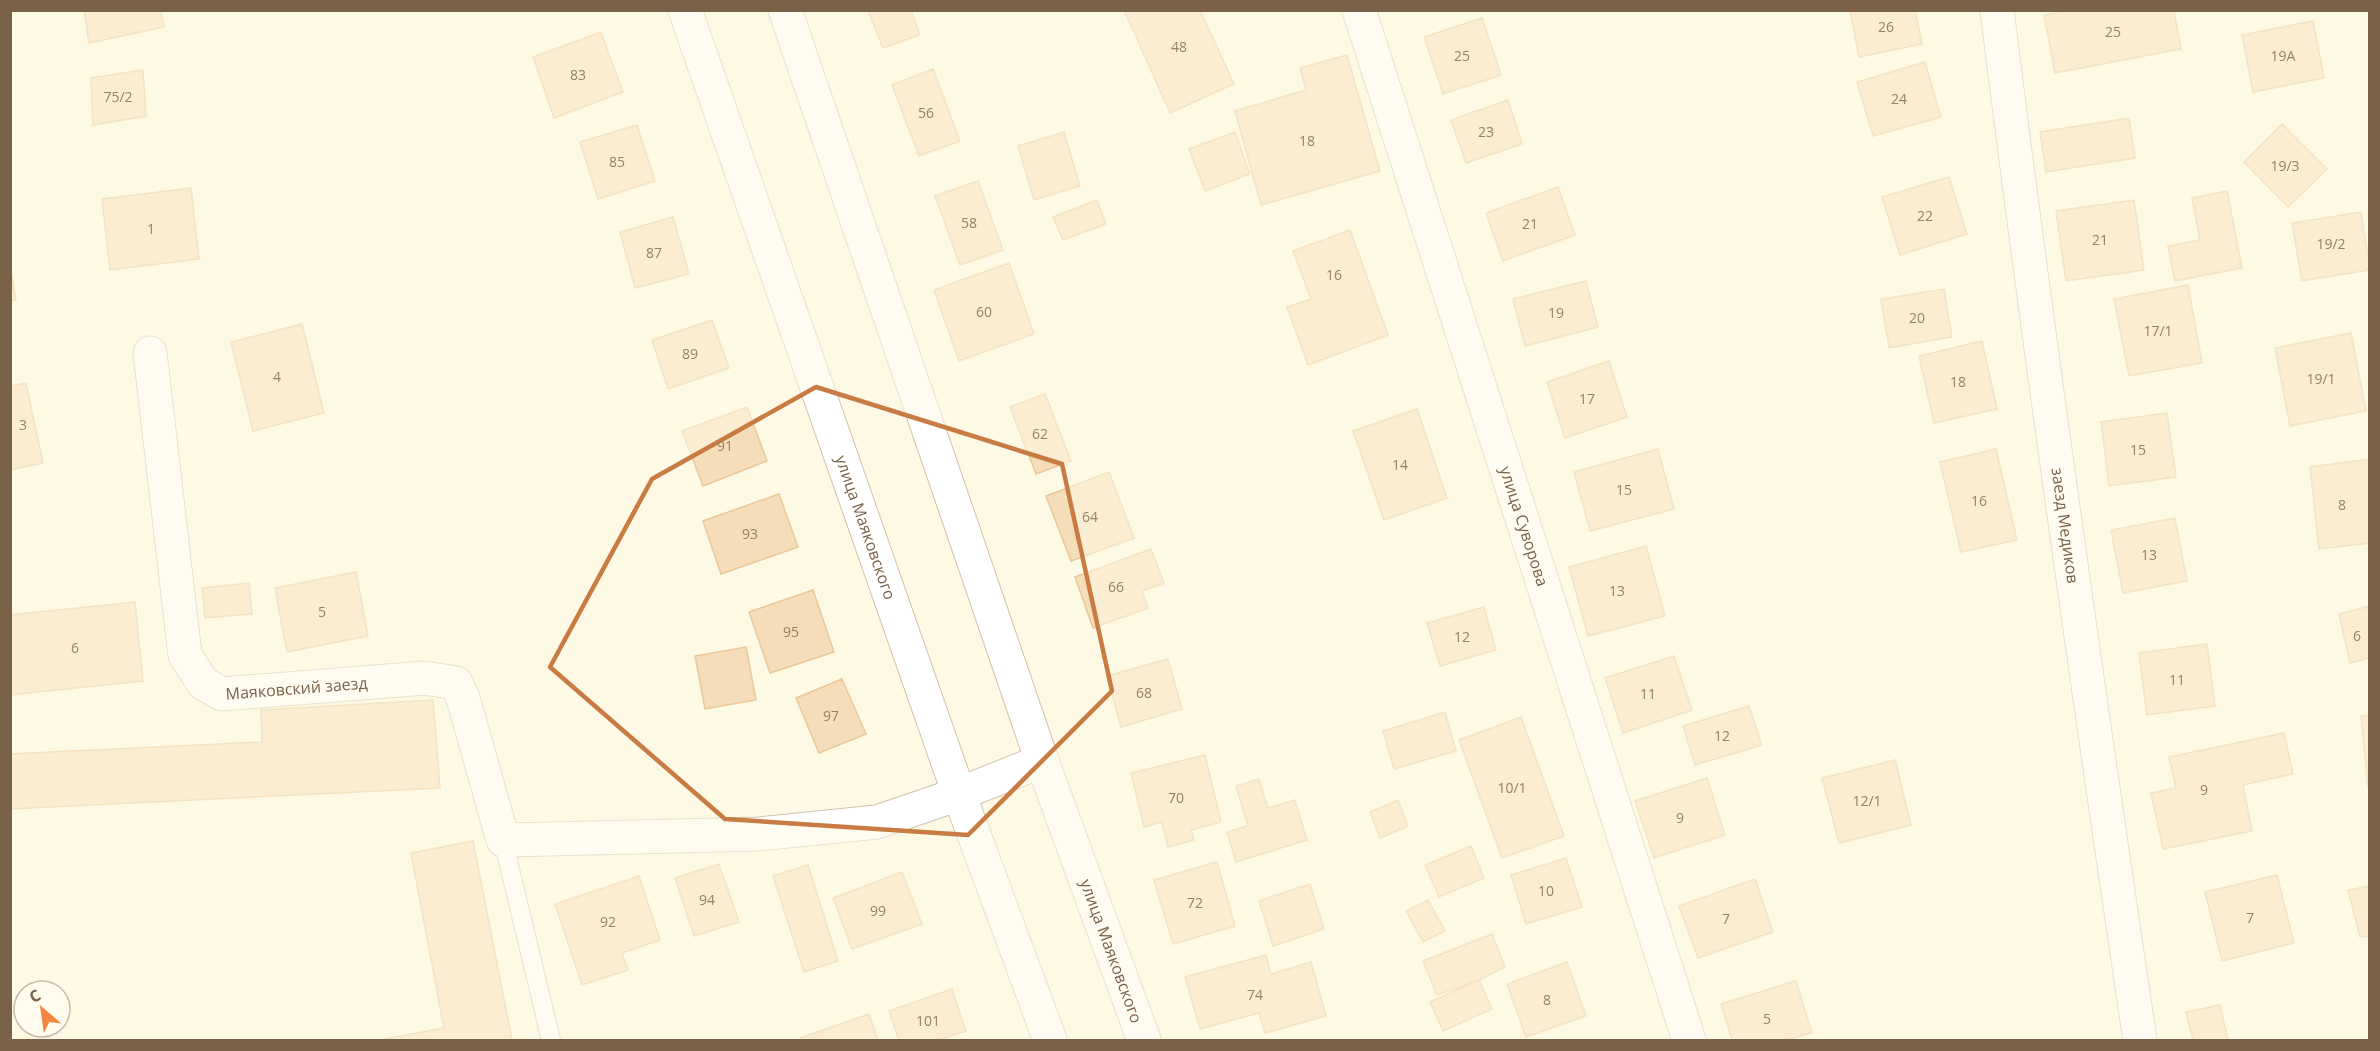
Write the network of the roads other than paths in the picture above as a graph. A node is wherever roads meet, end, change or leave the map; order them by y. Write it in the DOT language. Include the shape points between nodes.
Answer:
graph roads {
  1 [pos="685,10"];
  2 [pos="785,10"];
  3 [pos="1359,10"];
  4 [pos="1997,10"];
  5 [pos="150,353"];
  6 [pos="1042,761"];
  7 [pos="959,794"];
  8 [pos="503,840"];
  9 [pos="551,1041"];
  10 [pos="1050,1041"];
  11 [pos="1144,1041"];
  12 [pos="1689,1041"];
  13 [pos="2140,1041"];
  1 -- 7 [label="street, улица Маяковского"];
  2 -- 6 [label="street, улица Маяковского"];
  3 -- 12 [label="street, улица Суворова"];
  4 -- 13 [label="street, заезд Медиков" via="2085,671"];
  5 -- 8 [label="street, Маяковский заезд" via="184,656 203,683 222,694 425,678 456,683"];
  6 -- 7 [label="street"];
  6 -- 11 [label="street, улица Маяковского"];
  7 -- 8 [label="street" via="876,822 759,834"];
  7 -- 10 [label="street, улица Маяковского"];
  8 -- 9 [label="lane"];
}
